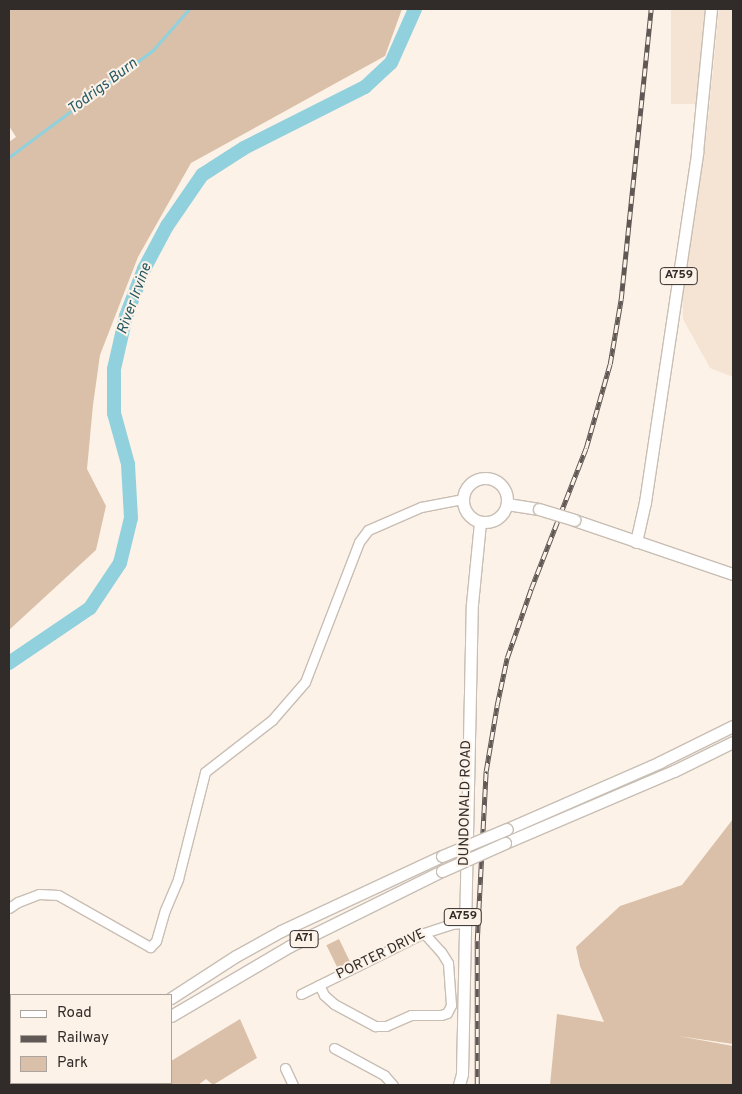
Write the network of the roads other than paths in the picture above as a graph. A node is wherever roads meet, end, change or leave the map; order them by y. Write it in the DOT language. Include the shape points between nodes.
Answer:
graph roads {
  1 [pos="711,9"];
  2 [pos="462,499"];
  3 [pos="507,504"];
  4 [pos="480,522"];
  5 [pos="636,542"];
  6 [pos="733,574"];
  7 [pos="733,726"];
  8 [pos="733,742"];
  9 [pos="9,908"];
  10 [pos="463,923"];
  11 [pos="424,933"];
  12 [pos="319,985"];
  13 [pos="301,994"];
  14 [pos="172,997"];
  15 [pos="172,1015"];
  16 [pos="334,1048"];
  17 [pos="286,1068"];
  18 [pos="293,1085"];
  19 [pos="392,1085"];
  20 [pos="459,1085"];
  1 -- 5 [label="main road, A759" via="697,152"];
  2 -- 3 [label="main road" via="469,484 485,478 500,483"];
  2 -- 4 [label="main road" via="467,513"];
  2 -- 9 [label="street" via="421,507 368,530 359,542 305,682 272,720 206,772 178,878 156,941 150,947 58,895 39,894"];
  3 -- 4 [label="main road" via="498,518"];
  3 -- 5 [label="main road, bridge" via="539,509"];
  4 -- 10 [label="main road, DUNDONALD ROAD / A759" via="472,604"];
  5 -- 6 [label="main road"];
  7 -- 14 [label="main road, A71, bridge" via="660,762 442,856 281,931"];
  8 -- 15 [label="main road, A71, bridge" via="674,771 442,870 290,946"];
  10 -- 11 [label="street, PORTER DRIVE"];
  10 -- 20 [label="main road, DUNDONALD ROAD / A759" via="462,1074"];
  11 -- 12 [label="street, PORTER DRIVE"];
  11 -- 12 [label="street" via="448,963 451,1005 447,1013 410,1015 386,1026 375,1026 334,1004"];
  12 -- 13 [label="street, PORTER DRIVE"];
  16 -- 19 [label="street" via="384,1075"];
  17 -- 18 [label="street"];
}
